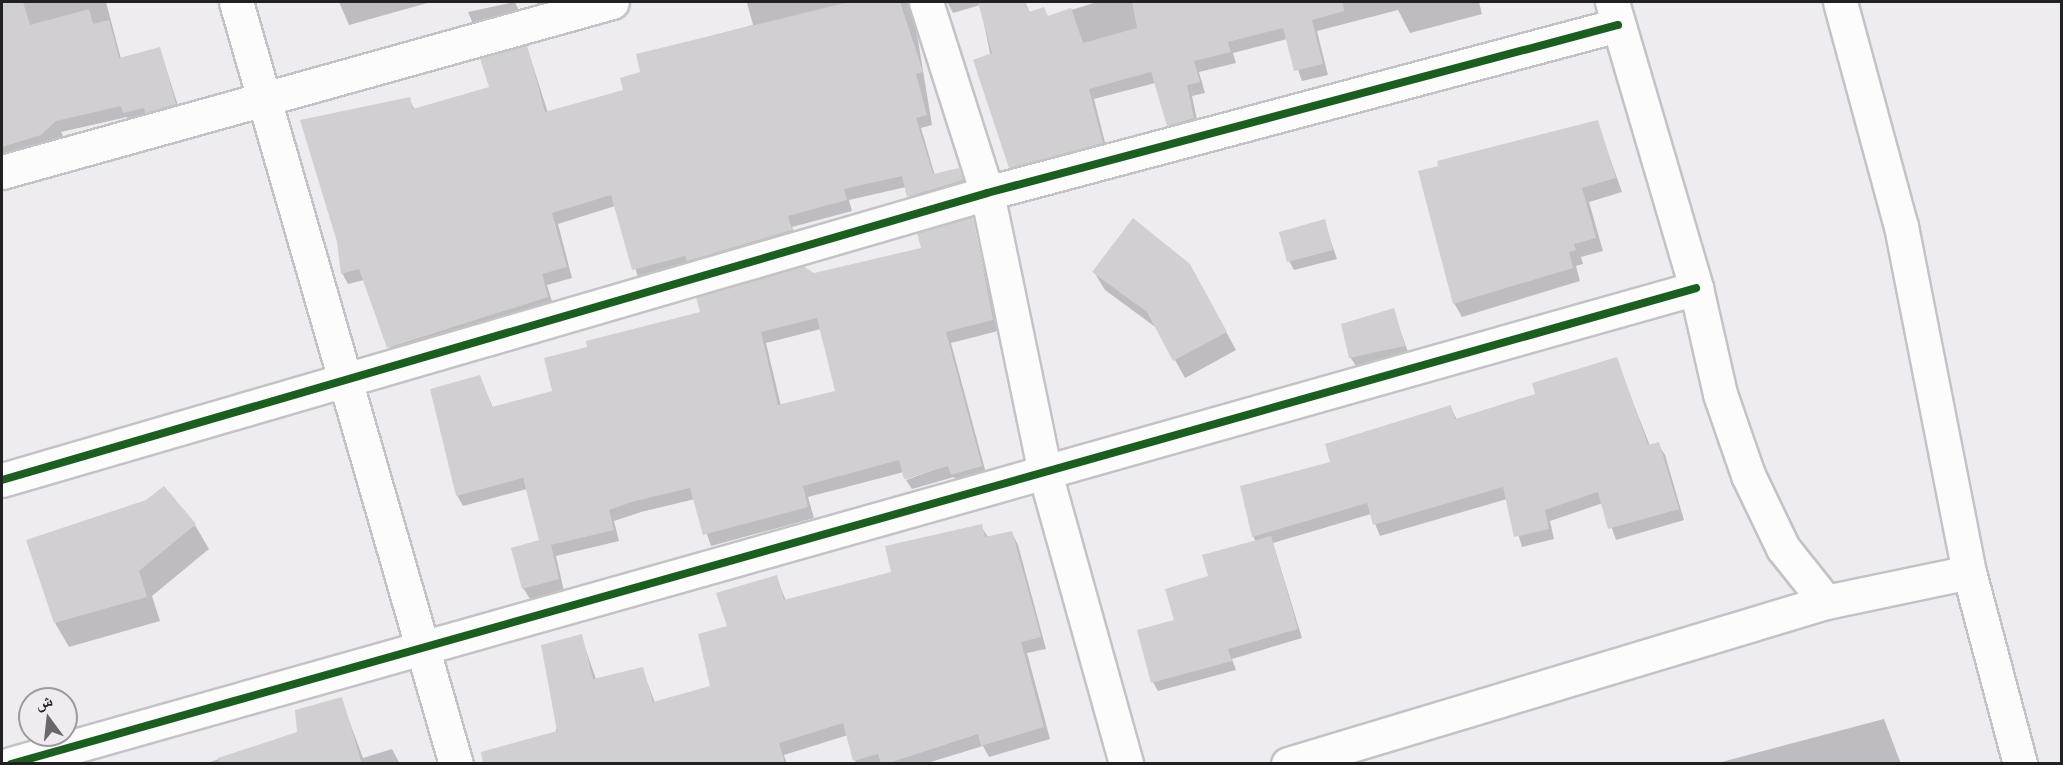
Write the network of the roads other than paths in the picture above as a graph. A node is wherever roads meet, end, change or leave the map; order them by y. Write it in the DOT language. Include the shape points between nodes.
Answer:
graph roads {
  1 [pos="236,2"];
  2 [pos="612,2"];
  3 [pos="926,2"];
  4 [pos="1840,2"];
  5 [pos="1615,13"];
  6 [pos="265,101"];
  7 [pos="2,172"];
  8 [pos="987,193"];
  9 [pos="1696,288"];
  10 [pos="345,382"];
  11 [pos="1045,474"];
  12 [pos="2,480"];
  13 [pos="1969,572"];
  14 [pos="1826,602"];
  15 [pos="422,647"];
  16 [pos="1308,761"];
  17 [pos="20,762"];
  18 [pos="456,764"];
  19 [pos="1126,764"];
  20 [pos="2020,764"];
  1 -- 6 [label="street"];
  2 -- 6 [label="street"];
  3 -- 8 [label="street"];
  4 -- 13 [label="street" via="1901,226"];
  5 -- 8 [label="street"];
  5 -- 9 [label="street"];
  6 -- 7 [label="street"];
  6 -- 10 [label="street"];
  8 -- 10 [label="street"];
  8 -- 11 [label="street"];
  9 -- 11 [label="street"];
  9 -- 14 [label="street" via="1720,393 1748,475 1783,548"];
  10 -- 12 [label="street"];
  10 -- 15 [label="street"];
  11 -- 15 [label="street"];
  11 -- 19 [label="street"];
  13 -- 14 [label="street"];
  13 -- 20 [label="street"];
  14 -- 16 [label="street"];
  15 -- 17 [label="street"];
  15 -- 18 [label="street"];
}
